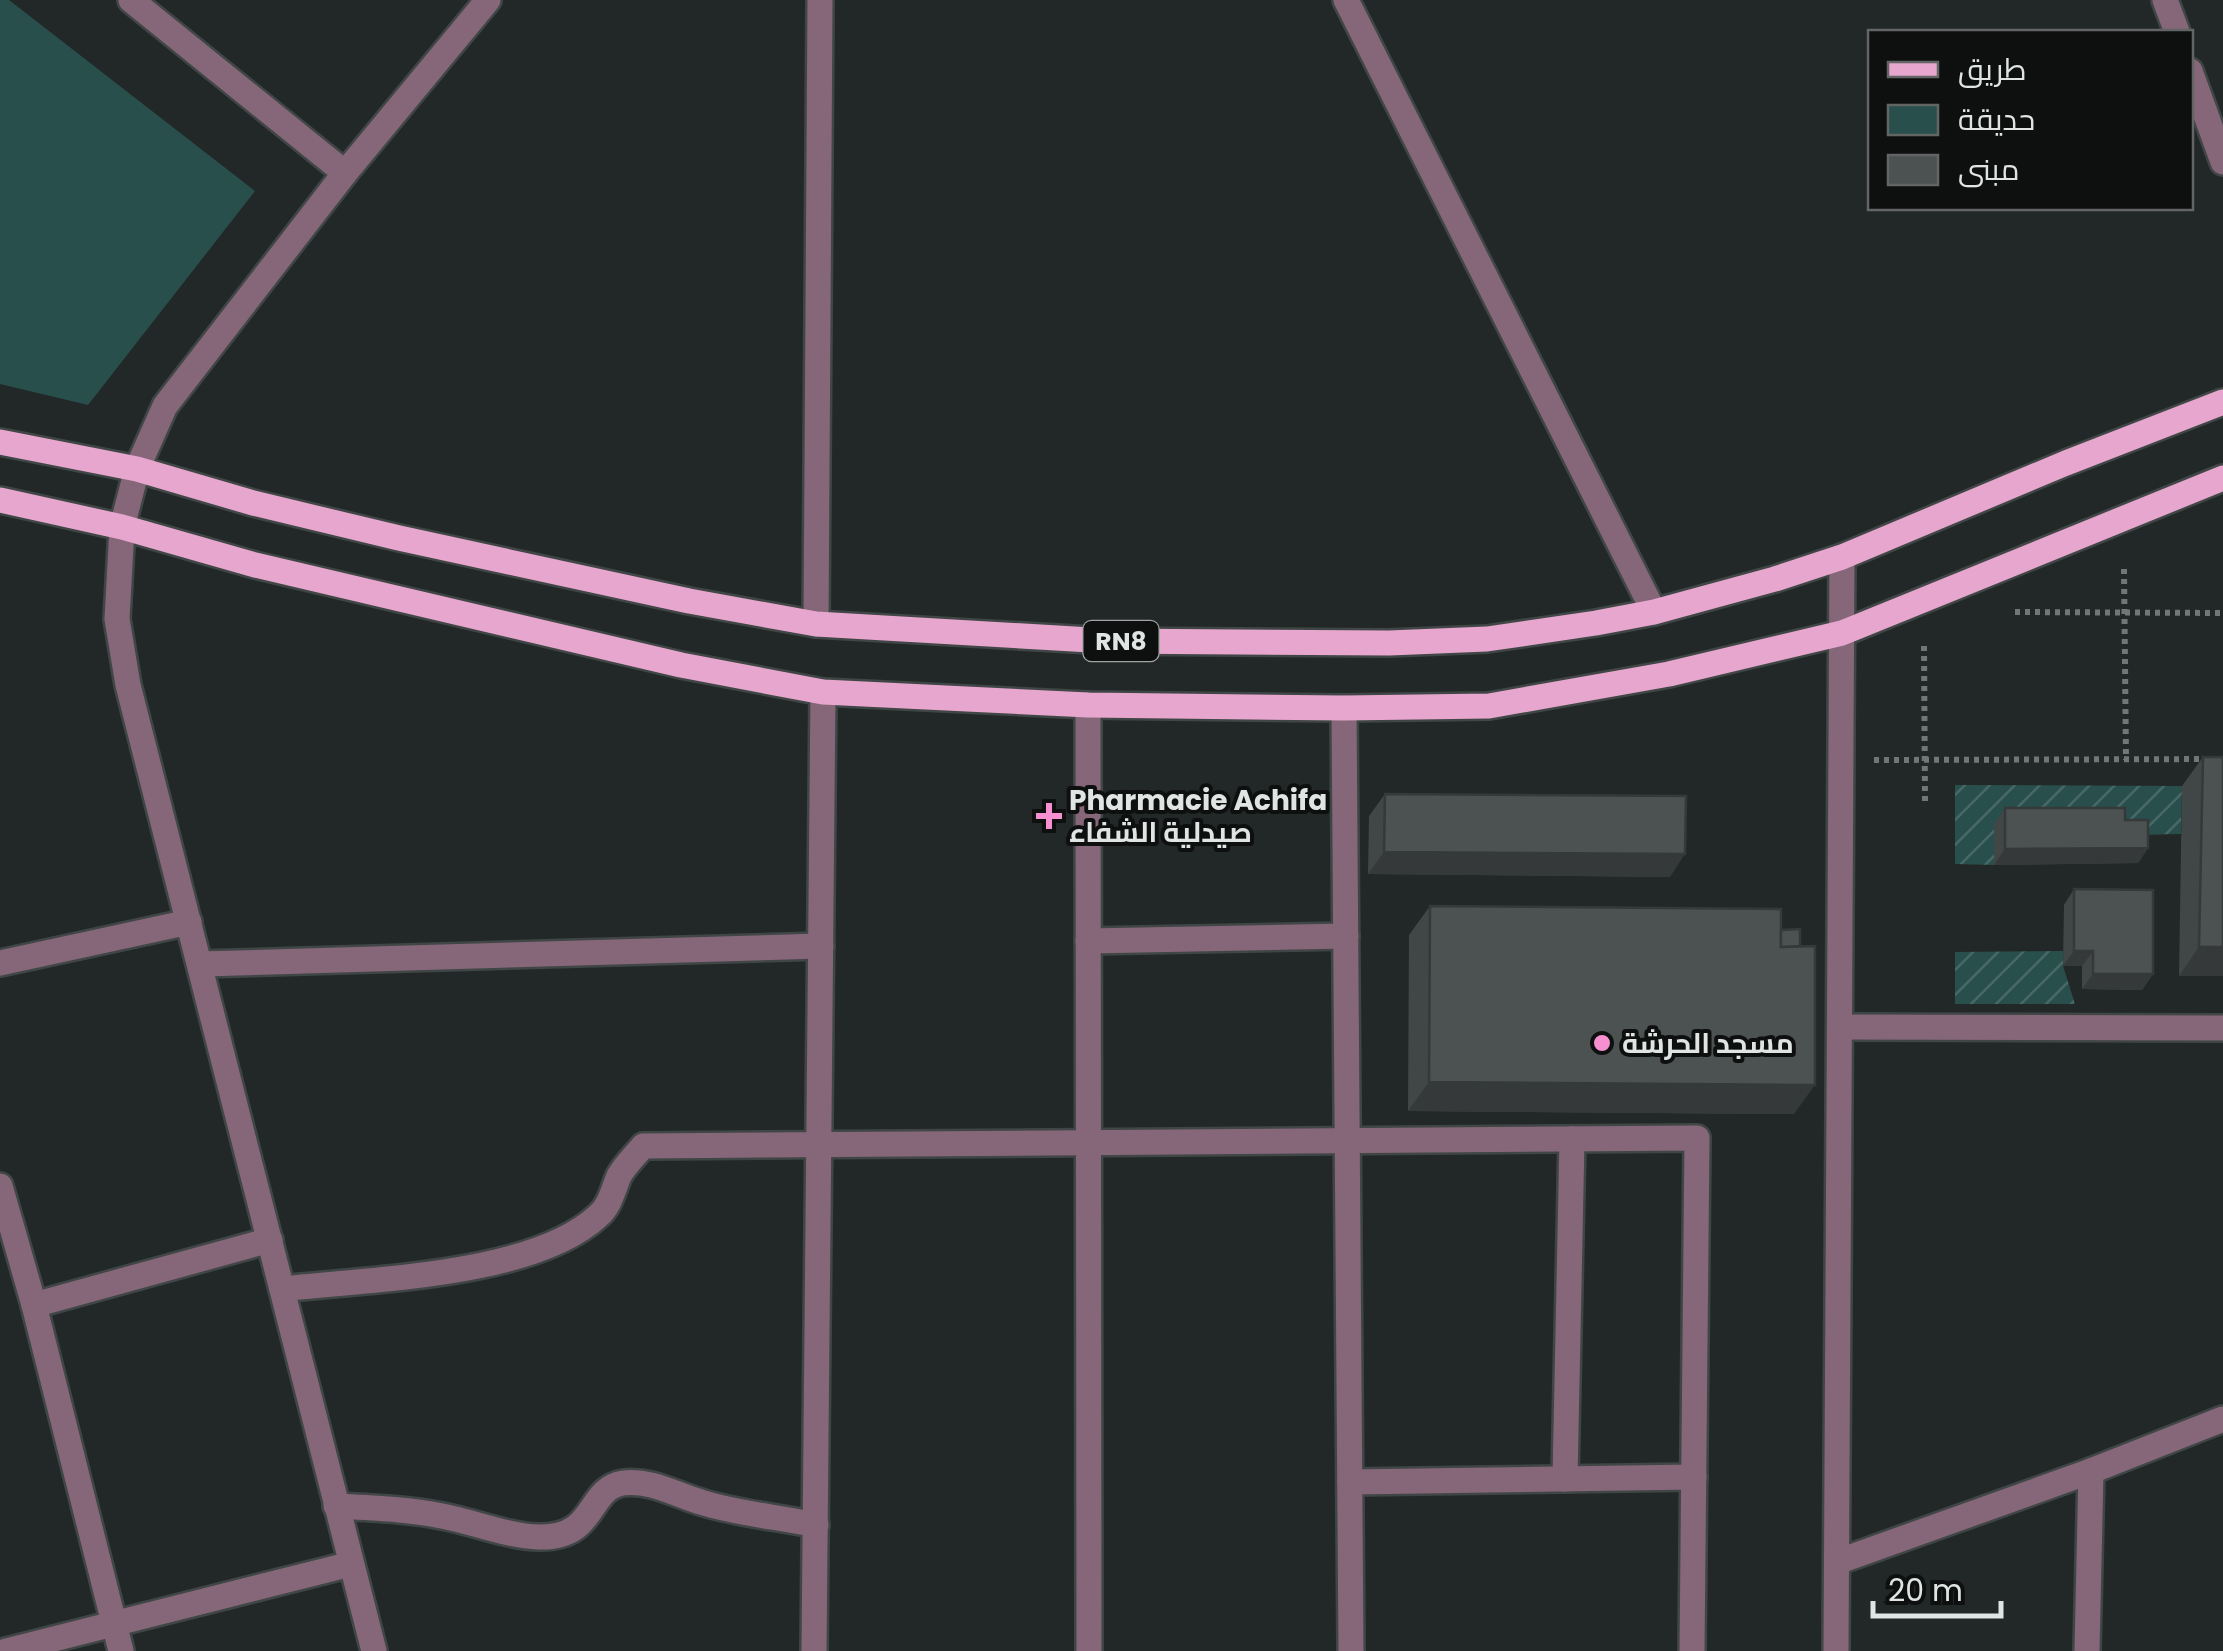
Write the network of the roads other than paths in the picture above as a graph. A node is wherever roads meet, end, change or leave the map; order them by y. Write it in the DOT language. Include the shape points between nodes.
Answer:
graph roads {
  1 [pos="130,0"];
  2 [pos="488,0"];
  3 [pos="820,0"];
  4 [pos="1346,0"];
  5 [pos="2165,0"];
  6 [pos="2175,30"];
  7 [pos="2193,79"];
  8 [pos="2223,162"];
  9 [pos="344,172"];
  10 [pos="2223,402"];
  11 [pos="0,442"];
  12 [pos="137,468"];
  13 [pos="2223,478"];
  14 [pos="0,500"];
  15 [pos="122,527"];
  16 [pos="1842,557"];
  17 [pos="1654,612"];
  18 [pos="816,624"];
  19 [pos="1842,633"];
  20 [pos="823,692"];
  21 [pos="1088,705"];
  22 [pos="1344,708"];
  23 [pos="189,922"];
  24 [pos="1346,936"];
  25 [pos="1088,941"];
  26 [pos="821,946"];
  27 [pos="0,963"];
  28 [pos="201,964"];
  29 [pos="1840,1026"];
  30 [pos="2223,1028"];
  31 [pos="1572,1139"];
  32 [pos="1348,1140"];
  33 [pos="1088,1143"];
  34 [pos="819,1145"];
  35 [pos="0,1186"];
  36 [pos="270,1240"];
  37 [pos="282,1289"];
  38 [pos="34,1305"];
  39 [pos="2223,1419"];
  40 [pos="2092,1471"];
  41 [pos="1694,1477"];
  42 [pos="1565,1479"];
  43 [pos="1350,1482"];
  44 [pos="336,1506"];
  45 [pos="816,1525"];
  46 [pos="1836,1562"];
  47 [pos="352,1564"];
  48 [pos="114,1624"];
  49 [pos="6,1651"];
  50 [pos="120,1651"];
  51 [pos="374,1651"];
  52 [pos="814,1651"];
  53 [pos="1090,1651"];
  54 [pos="1351,1651"];
  55 [pos="1692,1651"];
  56 [pos="1836,1651"];
  57 [pos="2087,1651"];
  1 -- 9 [label="street"];
  2 -- 9 [label="street"];
  3 -- 18 [label="street"];
  4 -- 17 [label="street"];
  5 -- 6 [label="street"];
  7 -- 8 [label="street"];
  9 -- 12 [label="street" via="164,406"];
  10 -- 16 [label="main road, RN8"];
  11 -- 12 [label="main road, RN8"];
  12 -- 15 [label="street"];
  12 -- 18 [label="main road, RN8" via="399,538"];
  13 -- 19 [label="main road"];
  14 -- 15 [label="main road"];
  15 -- 20 [label="main road" via="254,565"];
  15 -- 23 [label="street" via="122,652"];
  16 -- 17 [label="main road, RN8"];
  16 -- 19 [label="street"];
  17 -- 18 [label="main road, RN8" via="1487,638 1389,643 1108,641"];
  19 -- 22 [label="main road" via="1669,674 1489,706"];
  19 -- 29 [label="street"];
  20 -- 21 [label="main road"];
  20 -- 26 [label="street"];
  21 -- 22 [label="main road"];
  21 -- 25 [label="street"];
  22 -- 24 [label="street"];
  23 -- 27 [label="street"];
  23 -- 28 [label="street"];
  24 -- 25 [label="street"];
  24 -- 32 [label="street"];
  25 -- 33 [label="street"];
  26 -- 28 [label="street"];
  26 -- 34 [label="street"];
  28 -- 36 [label="street"];
  29 -- 30 [label="street"];
  29 -- 46 [label="street"];
  31 -- 32 [label="street"];
  31 -- 41 [label="street" via="1697,1138"];
  31 -- 42 [label="street"];
  32 -- 33 [label="street"];
  32 -- 43 [label="street"];
  33 -- 34 [label="street"];
  33 -- 53 [label="street"];
  34 -- 37 [label="street" via="643,1146 620,1173 602,1213 546,1248 504,1262"];
  34 -- 45 [label="street"];
  35 -- 38 [label="street"];
  36 -- 37 [label="street"];
  36 -- 38 [label="street"];
  37 -- 44 [label="street"];
  38 -- 48 [label="street"];
  39 -- 40 [label="street"];
  40 -- 46 [label="street"];
  40 -- 57 [label="street"];
  41 -- 42 [label="street"];
  41 -- 55 [label="street"];
  42 -- 43 [label="street"];
  43 -- 54 [label="street"];
  44 -- 45 [label="street" via="562,1535 578,1528 608,1488 636,1483"];
  44 -- 47 [label="street"];
  45 -- 52 [label="street"];
  46 -- 56 [label="street"];
  47 -- 48 [label="street"];
  47 -- 51 [label="street"];
  48 -- 49 [label="street"];
  48 -- 50 [label="street"];
}
